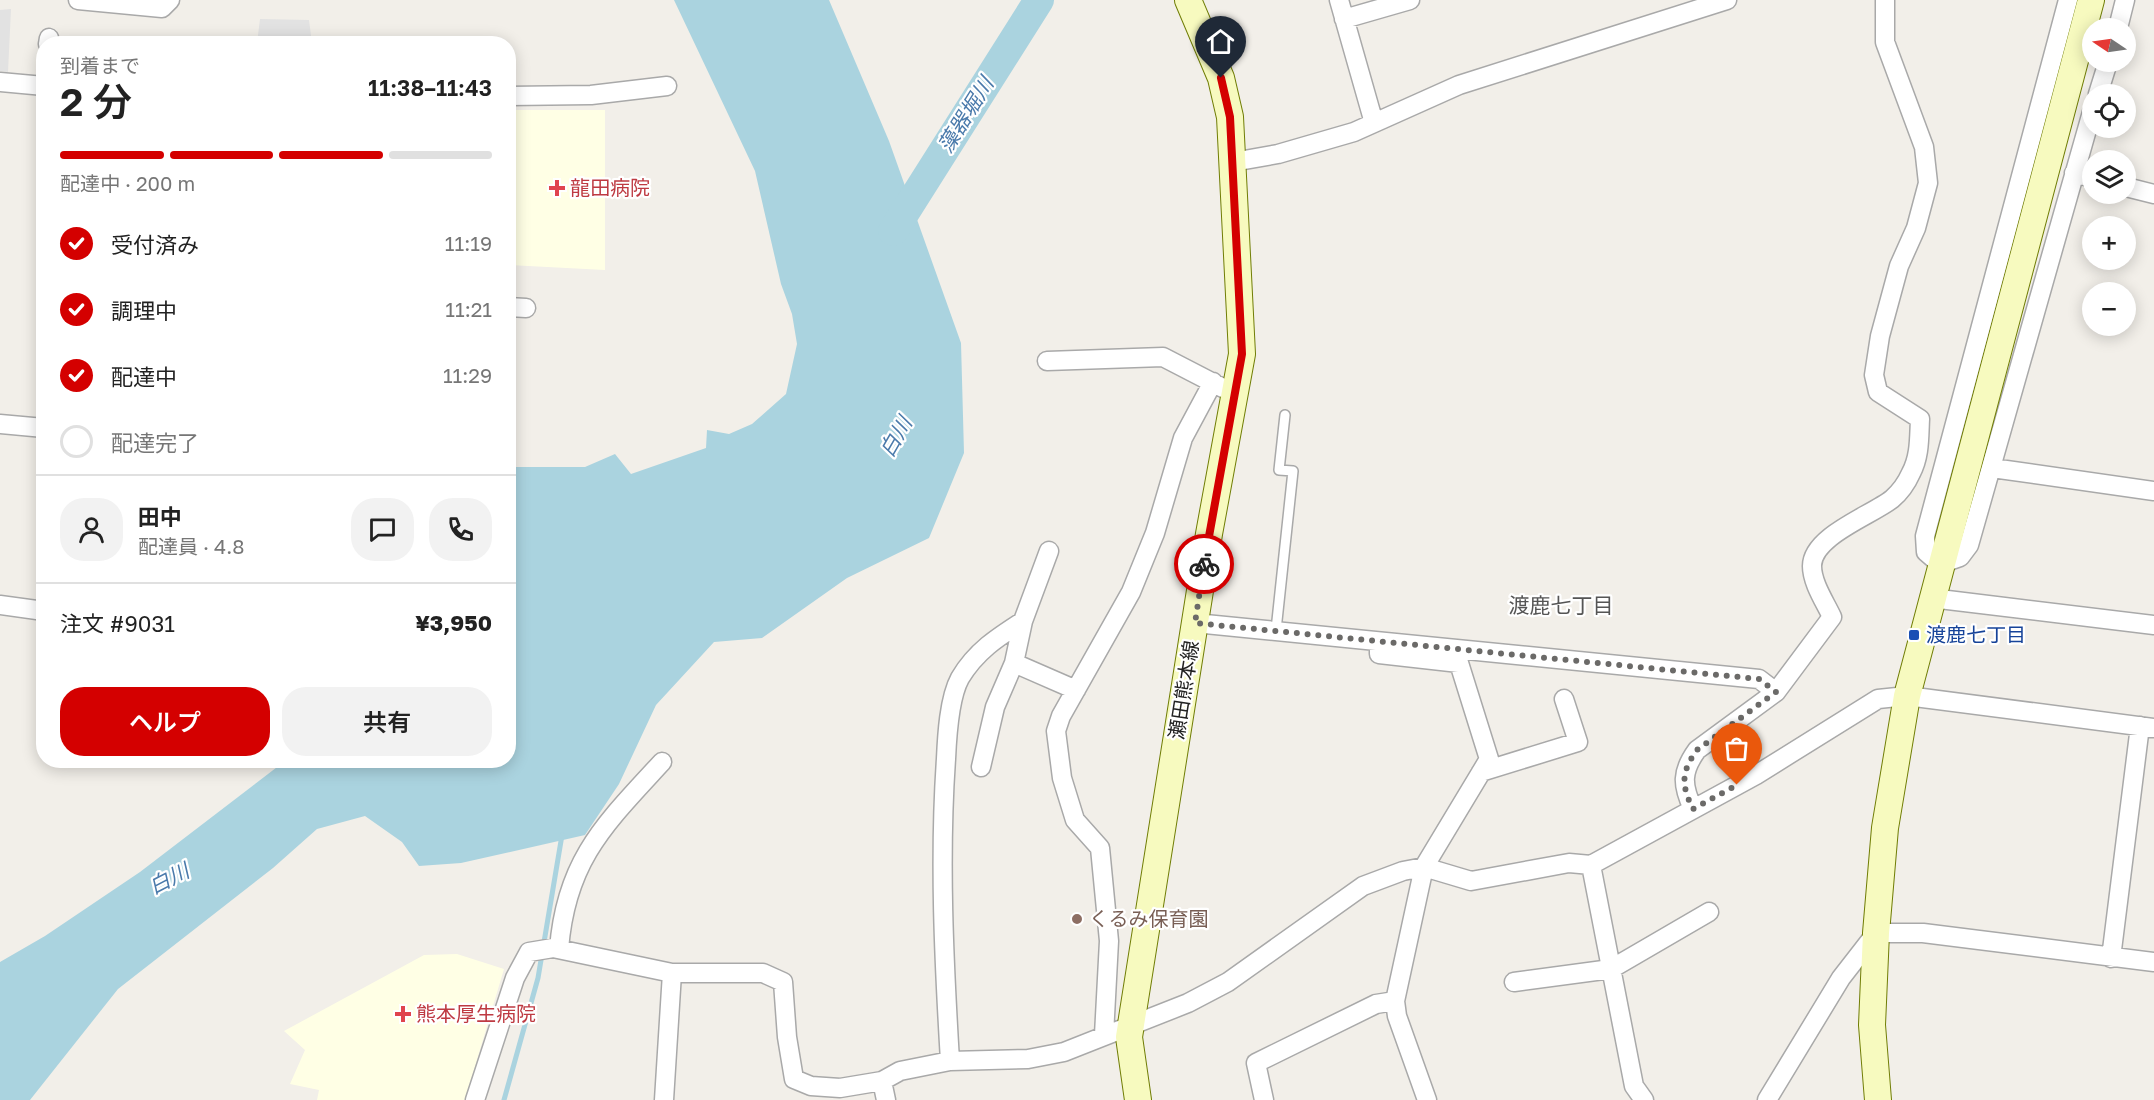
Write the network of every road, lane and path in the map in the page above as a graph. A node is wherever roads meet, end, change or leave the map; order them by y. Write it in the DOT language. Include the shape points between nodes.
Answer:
graph roads {
  1 [pos="78,0"];
  2 [pos="170,0"];
  3 [pos="1188,0"];
  4 [pos="1339,0"];
  5 [pos="1410,0"];
  6 [pos="1727,0"];
  7 [pos="1885,0"];
  8 [pos="2068,0"];
  9 [pos="2091,0"];
  10 [pos="2125,0"];
  11 [pos="2120,18"];
  12 [pos="1344,20"];
  13 [pos="0,82"];
  14 [pos="36,85"];
  15 [pos="667,86"];
  16 [pos="516,96"];
  17 [pos="1374,123"];
  18 [pos="2084,138"];
  19 [pos="1233,162"];
  20 [pos="2074,173"];
  21 [pos="2082,175"];
  22 [pos="2136,190"];
  23 [pos="2154,194"];
  24 [pos="1047,361"];
  25 [pos="1223,388"];
  26 [pos="1285,415"];
  27 [pos="0,424"];
  28 [pos="36,427"];
  29 [pos="1992,468"];
  30 [pos="2154,490"];
  31 [pos="1049,551"];
  32 [pos="1940,564"];
  33 [pos="1931,598"];
  34 [pos="0,605"];
  35 [pos="36,610"];
  36 [pos="1023,621"];
  37 [pos="1195,623"];
  38 [pos="2154,625"];
  39 [pos="1276,630"];
  40 [pos="1379,642"];
  41 [pos="1014,663"];
  42 [pos="1076,690"];
  43 [pos="1776,692"];
  44 [pos="1906,696"];
  45 [pos="1564,699"];
  46 [pos="2147,727"];
  47 [pos="662,762"];
  48 [pos="981,767"];
  49 [pos="1481,772"];
  50 [pos="1693,809"];
  51 [pos="1591,865"];
  52 [pos="1424,867"];
  53 [pos="1709,912"];
  54 [pos="1876,933"];
  55 [pos="556,949"];
  56 [pos="2111,958"];
  57 [pos="2154,962"];
  58 [pos="1611,969"];
  59 [pos="672,973"];
  60 [pos="1514,982"];
  61 [pos="1395,1001"];
  62 [pos="1130,1024"];
  63 [pos="1104,1035"];
  64 [pos="950,1061"];
  65 [pos="882,1081"];
  66 [pos="475,1100"];
  67 [pos="664,1100"];
  68 [pos="886,1100"];
  69 [pos="1138,1100"];
  70 [pos="1264,1100"];
  71 [pos="1427,1100"];
  72 [pos="1644,1100"];
  73 [pos="1767,1100"];
  74 [pos="1878,1100"];
  1 -- 2 [label="street" via="162,8"];
  3 -- 19 [label="street, 瀬田熊本線" via="1221,78 1230,117"];
  4 -- 12 [label="street"];
  5 -- 12 [label="street"];
  6 -- 17 [label="street" via="1459,85"];
  7 -- 43 [label="street" via="1885,42 1924,147 1928,183 1916,228 1896,276 1874,375 1878,392 1920,419 1918,456 1911,475 1893,499 1828,538 1811,563 1832,617"];
  8 -- 32 [label="street" via="1925,536 1926,552"];
  9 -- 32 [label="street"];
  10 -- 11 [label="street"];
  12 -- 17 [label="street"];
  13 -- 14 [label="street"];
  15 -- 16 [label="street" via="591,95"];
  17 -- 19 [label="street" via="1278,154"];
  18 -- 20 [label="street"];
  19 -- 25 [label="street, 瀬田熊本線" via="1242,354"];
  20 -- 21 [label="street"];
  20 -- 29 [label="street"];
  22 -- 23 [label="street"];
  24 -- 25 [label="street" via="1164,357"];
  25 -- 37 [label="street, 瀬田熊本線"];
  25 -- 42 [label="street" via="1183,438 1155,532 1131,592"];
  26 -- 39 [label="lane" via="1279,470 1293,471"];
  27 -- 28 [label="street"];
  29 -- 30 [label="street"];
  29 -- 32 [label="street" via="1969,545 1960,557"];
  31 -- 36 [label="street"];
  32 -- 33 [label="street"];
  33 -- 38 [label="street"];
  33 -- 44 [label="street"];
  34 -- 35 [label="street"];
  36 -- 41 [label="street"];
  36 -- 64 [label="street" via="985,645 959,680 948,726 943,800 943,953"];
  37 -- 39 [label="street"];
  37 -- 62 [label="street, 瀬田熊本線"];
  39 -- 40 [label="street"];
  40 -- 43 [label="street" via="1759,679"];
  40 -- 49 [label="street" via="1379,654 1459,663 1489,759"];
  41 -- 42 [label="street"];
  41 -- 48 [label="street" via="995,707"];
  42 -- 63 [label="street" via="1056,731 1062,778 1075,820 1100,848 1108,941"];
  43 -- 50 [label="street" via="1697,750 1688,763 1684,791"];
  44 -- 46 [label="street"];
  44 -- 50 [label="street" via="1878,699"];
  44 -- 54 [label="street" via="1885,828"];
  45 -- 49 [label="street" via="1578,742"];
  46 -- 56 [label="street"];
  47 -- 55 [label="street" via="606,822 584,854 573,878"];
  49 -- 52 [label="street"];
  50 -- 51 [label="street"];
  51 -- 52 [label="street" via="1569,863 1472,881"];
  51 -- 58 [label="street"];
  52 -- 61 [label="street"];
  52 -- 62 [label="street" via="1363,886 1228,982 1188,1003"];
  53 -- 58 [label="street"];
  54 -- 56 [label="street" via="1923,933"];
  54 -- 73 [label="street" via="1841,978"];
  54 -- 74 [label="street" via="1872,1025"];
  55 -- 59 [label="street"];
  55 -- 66 [label="street" via="529,952 515,978"];
  56 -- 57 [label="street"];
  58 -- 60 [label="street"];
  58 -- 72 [label="street" via="1634,1086"];
  59 -- 65 [label="street" via="763,974 783,982 794,1079 811,1086 840,1088"];
  59 -- 67 [label="street"];
  61 -- 70 [label="street" via="1376,1004 1256,1063"];
  61 -- 71 [label="street"];
  62 -- 63 [label="street"];
  62 -- 69 [label="street, 瀬田熊本線"];
  63 -- 64 [label="street" via="1064,1052 1028,1059"];
  64 -- 65 [label="street" via="900,1071"];
  65 -- 68 [label="street"];
}
